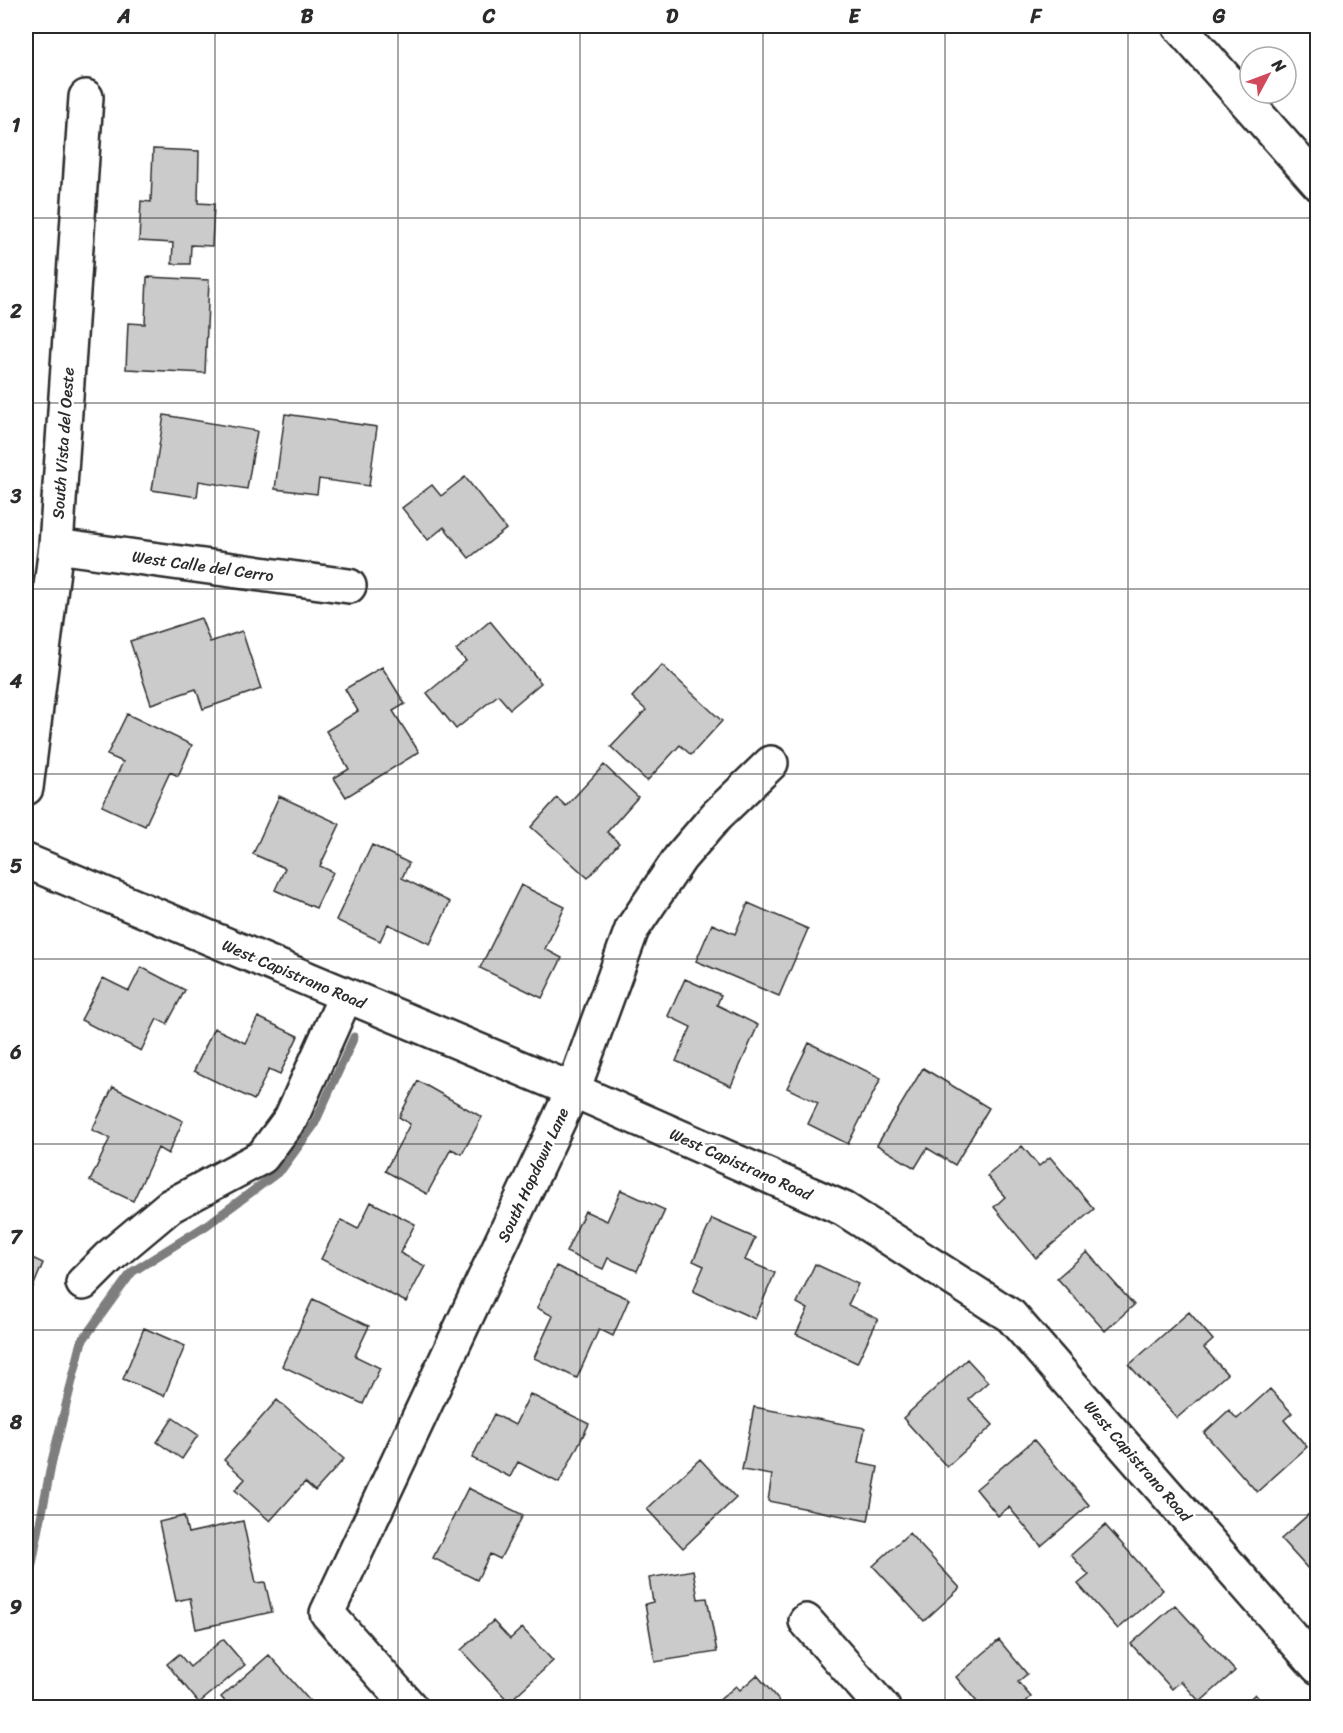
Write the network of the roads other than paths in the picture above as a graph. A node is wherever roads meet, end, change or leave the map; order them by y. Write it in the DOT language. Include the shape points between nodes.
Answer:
graph roads {
  1 [pos="1179,26"];
  2 [pos="86,97"];
  3 [pos="1317,183"];
  4 [pos="56,546"];
  5 [pos="350,586"];
  6 [pos="771,763"];
  7 [pos="26,788"];
  8 [pos="26,861"];
  9 [pos="346,995"];
  10 [pos="573,1090"];
  11 [pos="82,1283"];
  12 [pos="806,1621"];
  13 [pos="1317,1667"];
  14 [pos="411,1707"];
  15 [pos="883,1707"];
  1 -- 3 [label="street"];
  2 -- 4 [label="street, South Vista del Oeste"];
  4 -- 5 [label="street, West Calle del Cerro"];
  4 -- 7 [label="street, South Vista del Oeste"];
  6 -- 10 [label="street, South Hopdown Lane" via="717,815 680,858 632,929"];
  8 -- 9 [label="street, West Capistrano Road"];
  9 -- 10 [label="street, West Capistrano Road"];
  9 -- 11 [label="street" via="291,1118 262,1157 171,1206"];
  10 -- 13 [label="street, West Capistrano Road" via="844,1209 1011,1316"];
  10 -- 14 [label="street, South Hopdown Lane" via="327,1613"];
  12 -- 15 [label="street"];
}
